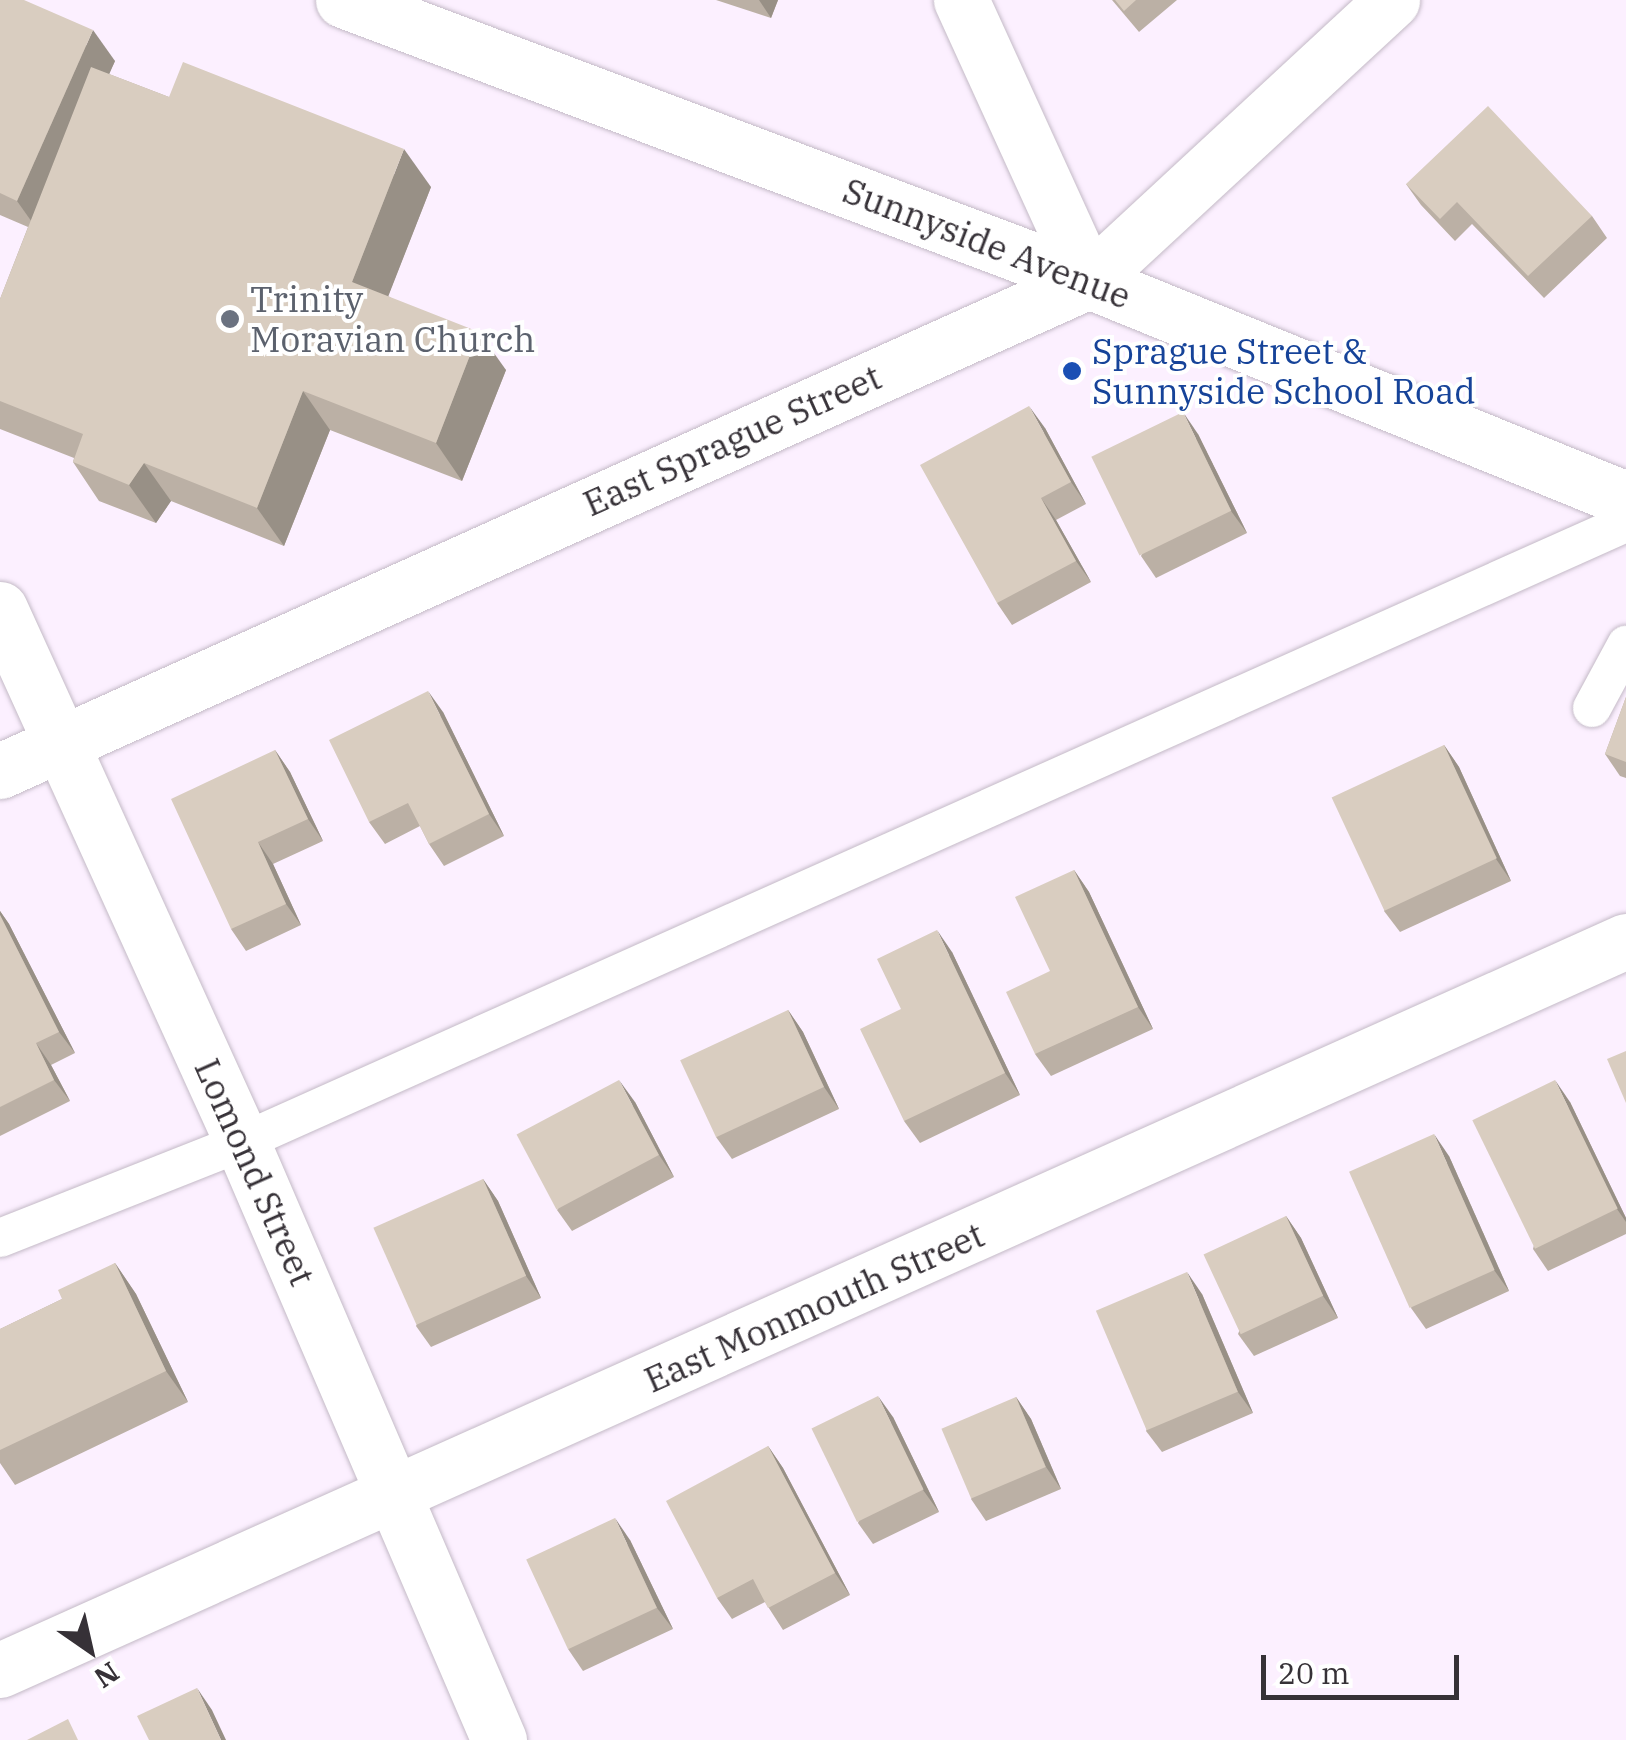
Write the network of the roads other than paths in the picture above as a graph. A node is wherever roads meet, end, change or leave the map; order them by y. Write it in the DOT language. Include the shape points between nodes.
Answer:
graph roads {
  1 [pos="961,0"];
  2 [pos="1392,0"];
  3 [pos="366,4"];
  4 [pos="1089,281"];
  5 [pos="1626,498"];
  6 [pos="1626,523"];
  7 [pos="0,609"];
  8 [pos="1626,646"];
  9 [pos="1592,708"];
  10 [pos="60,744"];
  11 [pos="0,771"];
  12 [pos="1626,941"];
  13 [pos="242,1142"];
  14 [pos="0,1238"];
  15 [pos="398,1494"];
  16 [pos="0,1670"];
  17 [pos="500,1740"];
  1 -- 4 [label="street"];
  2 -- 4 [label="street, East Sprague Street"];
  3 -- 4 [label="street, Sunnyside Avenue"];
  4 -- 5 [label="street, Sunnyside Avenue"];
  4 -- 10 [label="street, East Sprague Street"];
  6 -- 13 [label="lane"];
  7 -- 10 [label="street, Lomond Street"];
  8 -- 9 [label="lane"];
  10 -- 11 [label="street, East Sprague Street"];
  10 -- 13 [label="street, Lomond Street"];
  12 -- 15 [label="street, East Monmouth Street"];
  13 -- 14 [label="lane"];
  13 -- 15 [label="street, Lomond Street"];
  15 -- 16 [label="street, East Monmouth Street"];
  15 -- 17 [label="street, Lomond Street"];
}
